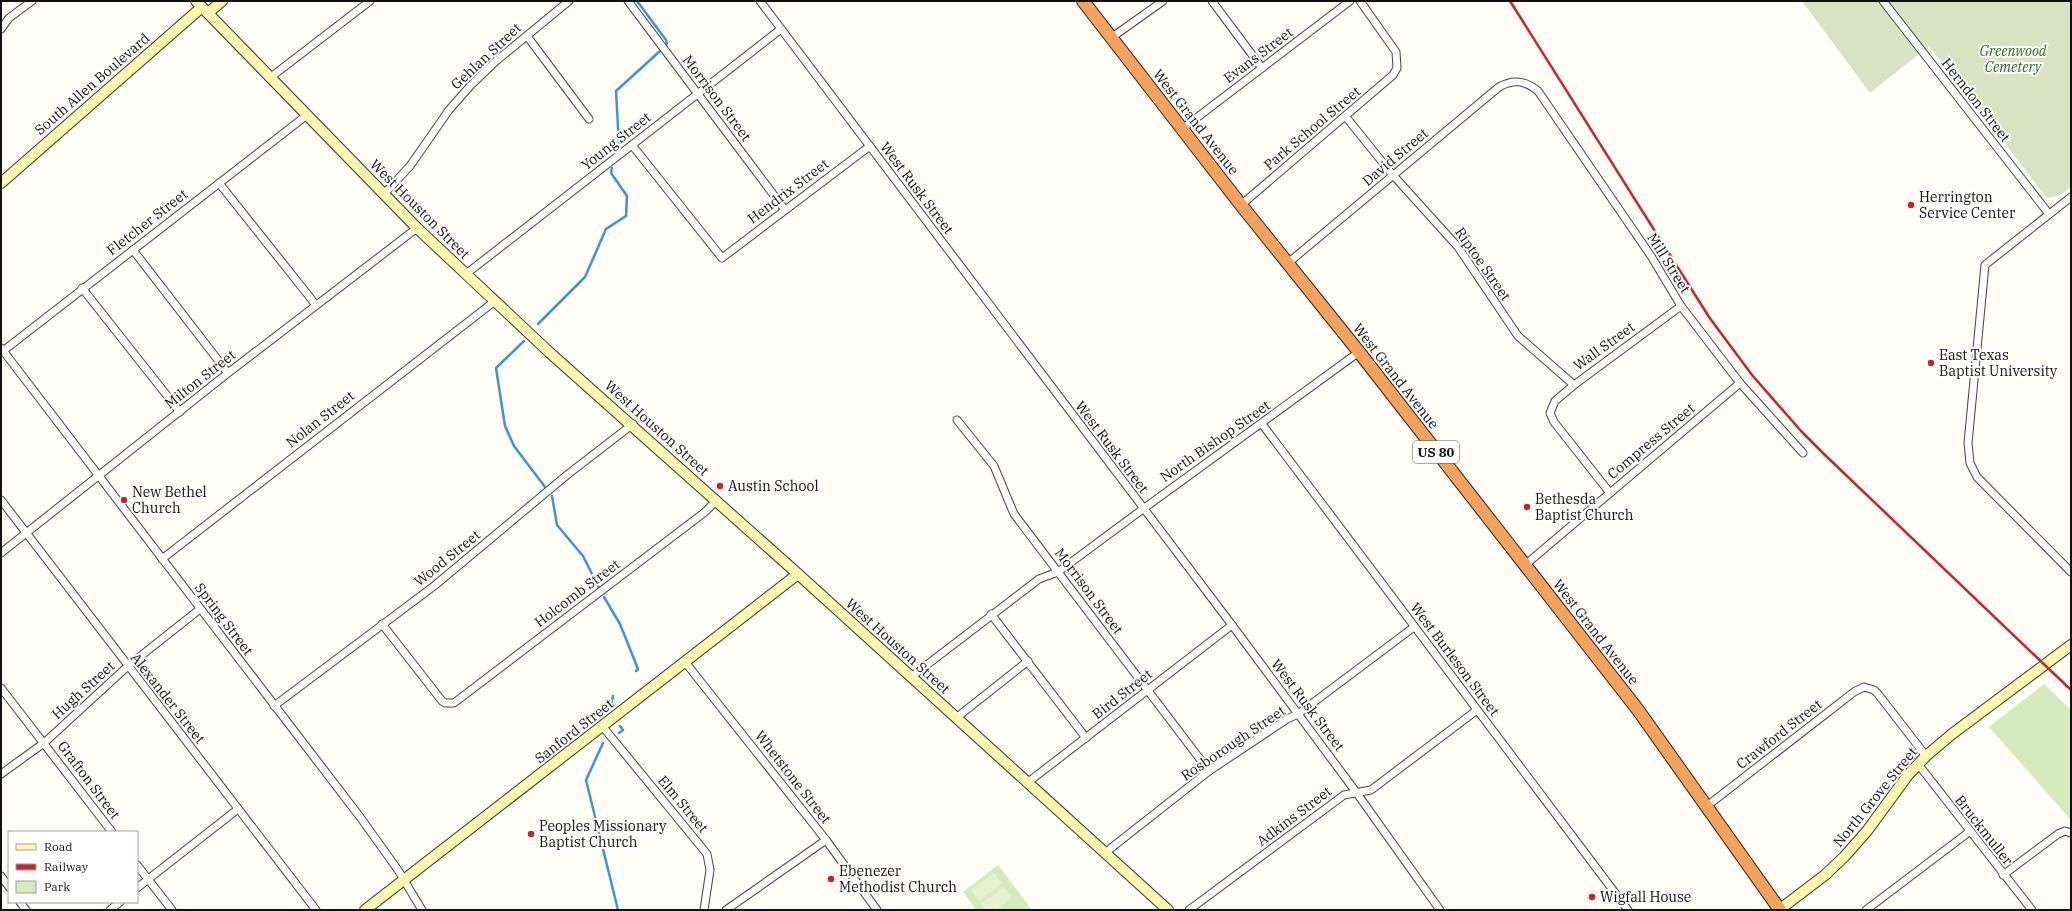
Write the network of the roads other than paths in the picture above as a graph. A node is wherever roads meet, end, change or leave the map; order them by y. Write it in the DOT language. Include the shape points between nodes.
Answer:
graph roads {
  1 [pos="32,1"];
  2 [pos="222,1"];
  3 [pos="370,1"];
  4 [pos="569,1"];
  5 [pos="628,1"];
  6 [pos="760,1"];
  7 [pos="1083,1"];
  8 [pos="1163,1"];
  9 [pos="1212,1"];
  10 [pos="1350,1"];
  11 [pos="1360,1"];
  12 [pos="1883,1"];
  13 [pos="1340,4"];
  14 [pos="202,7"];
  15 [pos="9,18"];
  16 [pos="1,20"];
  17 [pos="1,29"];
  18 [pos="781,29"];
  19 [pos="527,36"];
  20 [pos="1111,38"];
  21 [pos="1262,68"];
  22 [pos="271,76"];
  23 [pos="1523,82"];
  24 [pos="698,94"];
  25 [pos="307,115"];
  26 [pos="1346,117"];
  27 [pos="589,119"];
  28 [pos="1182,129"];
  29 [pos="632,145"];
  30 [pos="870,146"];
  31 [pos="1394,175"];
  32 [pos="2,181"];
  33 [pos="219,182"];
  34 [pos="384,194"];
  35 [pos="2071,197"];
  36 [pos="1241,205"];
  37 [pos="785,210"];
  38 [pos="2049,214"];
  39 [pos="417,228"];
  40 [pos="133,250"];
  41 [pos="1288,263"];
  42 [pos="466,274"];
  43 [pos="82,288"];
  44 [pos="495,301"];
  45 [pos="316,306"];
  46 [pos="1681,306"];
  47 [pos="2,349"];
  48 [pos="1359,352"];
  49 [pos="228,373"];
  50 [pos="1740,383"];
  51 [pos="1574,385"];
  52 [pos="180,412"];
  53 [pos="957,420"];
  54 [pos="633,424"];
  55 [pos="1262,424"];
  56 [pos="1803,453"];
  57 [pos="99,476"];
  58 [pos="1610,493"];
  59 [pos="1,500"];
  60 [pos="717,500"];
  61 [pos="1143,509"];
  62 [pos="27,534"];
  63 [pos="1,554"];
  64 [pos="162,559"];
  65 [pos="1525,565"];
  66 [pos="1058,572"];
  67 [pos="2071,572"];
  68 [pos="798,574"];
  69 [pos="200,609"];
  70 [pos="991,614"];
  71 [pos="382,624"];
  72 [pos="1232,625"];
  73 [pos="1414,627"];
  74 [pos="2071,645"];
  75 [pos="1028,661"];
  76 [pos="685,662"];
  77 [pos="128,666"];
  78 [pos="911,677"];
  79 [pos="1,688"];
  80 [pos="1148,691"];
  81 [pos="274,706"];
  82 [pos="1477,710"];
  83 [pos="1298,714"];
  84 [pos="956,718"];
  85 [pos="603,727"];
  86 [pos="1086,738"];
  87 [pos="44,743"];
  88 [pos="1926,756"];
  89 [pos="1918,764"];
  90 [pos="1209,772"];
  91 [pos="1,774"];
  92 [pos="1027,783"];
  93 [pos="1356,792"];
  94 [pos="1707,806"];
  95 [pos="238,809"];
  96 [pos="111,831"];
  97 [pos="1969,832"];
  98 [pos="2070,832"];
  99 [pos="826,840"];
  100 [pos="1106,852"];
  101 [pos="138,866"];
  102 [pos="2003,875"];
  103 [pos="1,876"];
  104 [pos="148,879"];
  105 [pos="403,880"];
  106 [pos="8,886"];
  107 [pos="138,887"];
  108 [pos="119,903"];
  109 [pos="110,910"];
  110 [pos="172,910"];
  111 [pos="316,910"];
  112 [pos="366,910"];
  113 [pos="422,910"];
  114 [pos="704,910"];
  115 [pos="726,910"];
  116 [pos="878,910"];
  117 [pos="1168,910"];
  118 [pos="1189,910"];
  119 [pos="1440,910"];
  120 [pos="1628,910"];
  121 [pos="1780,910"];
  122 [pos="1866,910"];
  123 [pos="2032,910"];
  1 -- 15 [label="street"];
  2 -- 14 [label="main road, South Allen Boulevard"];
  3 -- 22 [label="street"];
  4 -- 19 [label="street, Gehlan Street"];
  5 -- 24 [label="street, Morrison Street"];
  6 -- 18 [label="street, West Rusk Street"];
  7 -- 20 [label="highway, West Grand Avenue / US 80"];
  8 -- 20 [label="street"];
  9 -- 21 [label="street"];
  10 -- 13 [label="street, Evans Street"];
  11 -- 26 [label="street, Park School Street" via="1392,45 1397,56 1397,68 1388,81"];
  12 -- 38 [label="street, Herndon Street"];
  13 -- 21 [label="street, Evans Street"];
  14 -- 22 [label="main road, West Houston Street"];
  14 -- 32 [label="main road, South Allen Boulevard"];
  15 -- 16 [label="street"];
  15 -- 17 [label="street"];
  18 -- 24 [label="street, Young Street"];
  18 -- 30 [label="street, West Rusk Street"];
  19 -- 27 [label="street"];
  19 -- 34 [label="street, Gehlan Street" via="471,85 449,110 410,166"];
  20 -- 28 [label="highway, West Grand Avenue / US 80"];
  21 -- 28 [label="street, Evans Street"];
  22 -- 25 [label="main road, West Houston Street"];
  23 -- 31 [label="street, David Street" via="1515,81 1499,87"];
  23 -- 46 [label="street, Mill Street" via="1538,91 1651,256"];
  24 -- 29 [label="street, Young Street"];
  24 -- 37 [label="street, Morrison Street"];
  25 -- 33 [label="street, Fletcher Street"];
  25 -- 34 [label="main road, West Houston Street"];
  26 -- 31 [label="street, Riptoe Street"];
  26 -- 36 [label="street, Park School Street"];
  28 -- 36 [label="highway, West Grand Avenue / US 80"];
  29 -- 37 [label="street, Hendrix Street" via="722,258"];
  29 -- 42 [label="street, Young Street"];
  30 -- 37 [label="street, Hendrix Street"];
  30 -- 61 [label="street, West Rusk Street"];
  31 -- 41 [label="street, David Street"];
  31 -- 51 [label="street, Riptoe Street" via="1458,247 1518,336"];
  33 -- 40 [label="street, Fletcher Street"];
  33 -- 45 [label="street"];
  34 -- 39 [label="main road, West Houston Street"];
  35 -- 38 [label="street"];
  36 -- 41 [label="highway, West Grand Avenue / US 80"];
  38 -- 67 [label="street" via="1986,265 1969,429 1970,463 1981,482"];
  39 -- 42 [label="main road, West Houston Street"];
  39 -- 45 [label="street, Milton Street"];
  40 -- 43 [label="street, Fletcher Street"];
  40 -- 49 [label="street"];
  41 -- 48 [label="highway, West Grand Avenue / US 80"];
  42 -- 44 [label="main road, West Houston Street"];
  43 -- 47 [label="street, Fletcher Street"];
  43 -- 52 [label="street"];
  44 -- 54 [label="main road, West Houston Street"];
  44 -- 64 [label="street, Nolan Street"];
  45 -- 49 [label="street, Milton Street"];
  46 -- 50 [label="street, Mill Street"];
  46 -- 51 [label="street, Wall Street"];
  47 -- 57 [label="street, Spring Street"];
  48 -- 55 [label="street, North Bishop Street"];
  48 -- 65 [label="highway, West Grand Avenue / US 80"];
  49 -- 52 [label="street, Milton Street"];
  50 -- 56 [label="street, Mill Street"];
  50 -- 58 [label="street, Compress Street"];
  51 -- 58 [label="street, Wall Street" via="1555,401 1550,413 1554,422"];
  52 -- 57 [label="street, Milton Street"];
  53 -- 66 [label="street, Morrison Street" via="990,461 1010,508"];
  54 -- 60 [label="main road, West Houston Street"];
  54 -- 71 [label="street, Wood Street" via="567,475 442,580"];
  55 -- 61 [label="street, North Bishop Street"];
  55 -- 73 [label="street, West Burleson Street"];
  57 -- 62 [label="street, Milton Street"];
  57 -- 64 [label="street, Spring Street"];
  58 -- 65 [label="street, Compress Street"];
  59 -- 62 [label="street, Alexander Street"];
  60 -- 68 [label="main road, West Houston Street"];
  60 -- 71 [label="street, Holcomb Street" via="705,512 459,700 450,703 442,701"];
  61 -- 66 [label="street, North Bishop Street"];
  61 -- 72 [label="street, West Rusk Street"];
  62 -- 63 [label="street, Milton Street"];
  62 -- 77 [label="street, Alexander Street"];
  64 -- 69 [label="street, Spring Street"];
  65 -- 94 [label="highway, West Grand Avenue / US 80" via="1650,725"];
  66 -- 70 [label="street, North Bishop Street" via="1039,579"];
  66 -- 80 [label="street, Morrison Street"];
  68 -- 76 [label="main road, Sanford Street"];
  68 -- 78 [label="main road, West Houston Street"];
  69 -- 77 [label="street, Hugh Street"];
  69 -- 81 [label="street, Spring Street"];
  70 -- 75 [label="street"];
  70 -- 78 [label="street, North Bishop Street"];
  71 -- 81 [label="street, Wood Street"];
  72 -- 80 [label="street, Bird Street"];
  72 -- 83 [label="street, West Rusk Street"];
  73 -- 82 [label="street, West Burleson Street"];
  73 -- 83 [label="street, Rosborough Street"];
  74 -- 88 [label="main road, North Grove Street"];
  75 -- 84 [label="street"];
  75 -- 86 [label="street"];
  76 -- 85 [label="main road, Sanford Street"];
  76 -- 99 [label="street, Whetstone Street"];
  77 -- 87 [label="street, Hugh Street"];
  77 -- 95 [label="street, Alexander Street"];
  78 -- 84 [label="main road, West Houston Street"];
  79 -- 87 [label="street, Grafton Street"];
  80 -- 86 [label="street, Bird Street"];
  80 -- 90 [label="street, Morrison Street"];
  81 -- 105 [label="street, Spring Street" via="360,817"];
  82 -- 93 [label="street, Adkins Street" via="1371,790"];
  82 -- 120 [label="street, West Burleson Street"];
  83 -- 90 [label="street, Rosborough Street"];
  83 -- 93 [label="street, West Rusk Street"];
  84 -- 92 [label="main road, West Houston Street"];
  85 -- 105 [label="main road, Sanford Street"];
  85 -- 114 [label="street, Elm Street" via="707,854 710,870"];
  86 -- 92 [label="street, Bird Street"];
  87 -- 91 [label="street, Hugh Street"];
  87 -- 96 [label="street, Grafton Street"];
  88 -- 89 [label="main road, North Grove Street"];
  88 -- 94 [label="street, Crawford Street" via="1878,694 1868,688 1859,688"];
  89 -- 97 [label="street, Bruckmuller"];
  89 -- 121 [label="main road, North Grove Street" via="1853,848"];
  90 -- 100 [label="street, Rosborough Street"];
  92 -- 100 [label="main road, West Houston Street"];
  93 -- 118 [label="street, Adkins Street" via="1344,795"];
  93 -- 119 [label="street, West Rusk Street"];
  94 -- 121 [label="highway, West Grand Avenue / US 80"];
  95 -- 104 [label="street"];
  95 -- 111 [label="street, Alexander Street"];
  97 -- 102 [label="street, Bruckmuller"];
  97 -- 122 [label="street"];
  98 -- 102 [label="street" via="2058,834"];
  99 -- 115 [label="street"];
  99 -- 116 [label="street, Whetstone Street"];
  100 -- 117 [label="main road, West Houston Street"];
  101 -- 104 [label="street"];
  102 -- 123 [label="street, Bruckmuller"];
  103 -- 106 [label="street"];
  104 -- 107 [label="street"];
  104 -- 110 [label="street"];
  105 -- 112 [label="main road, Sanford Street"];
  105 -- 113 [label="street, Spring Street"];
  108 -- 109 [label="street"];
}
